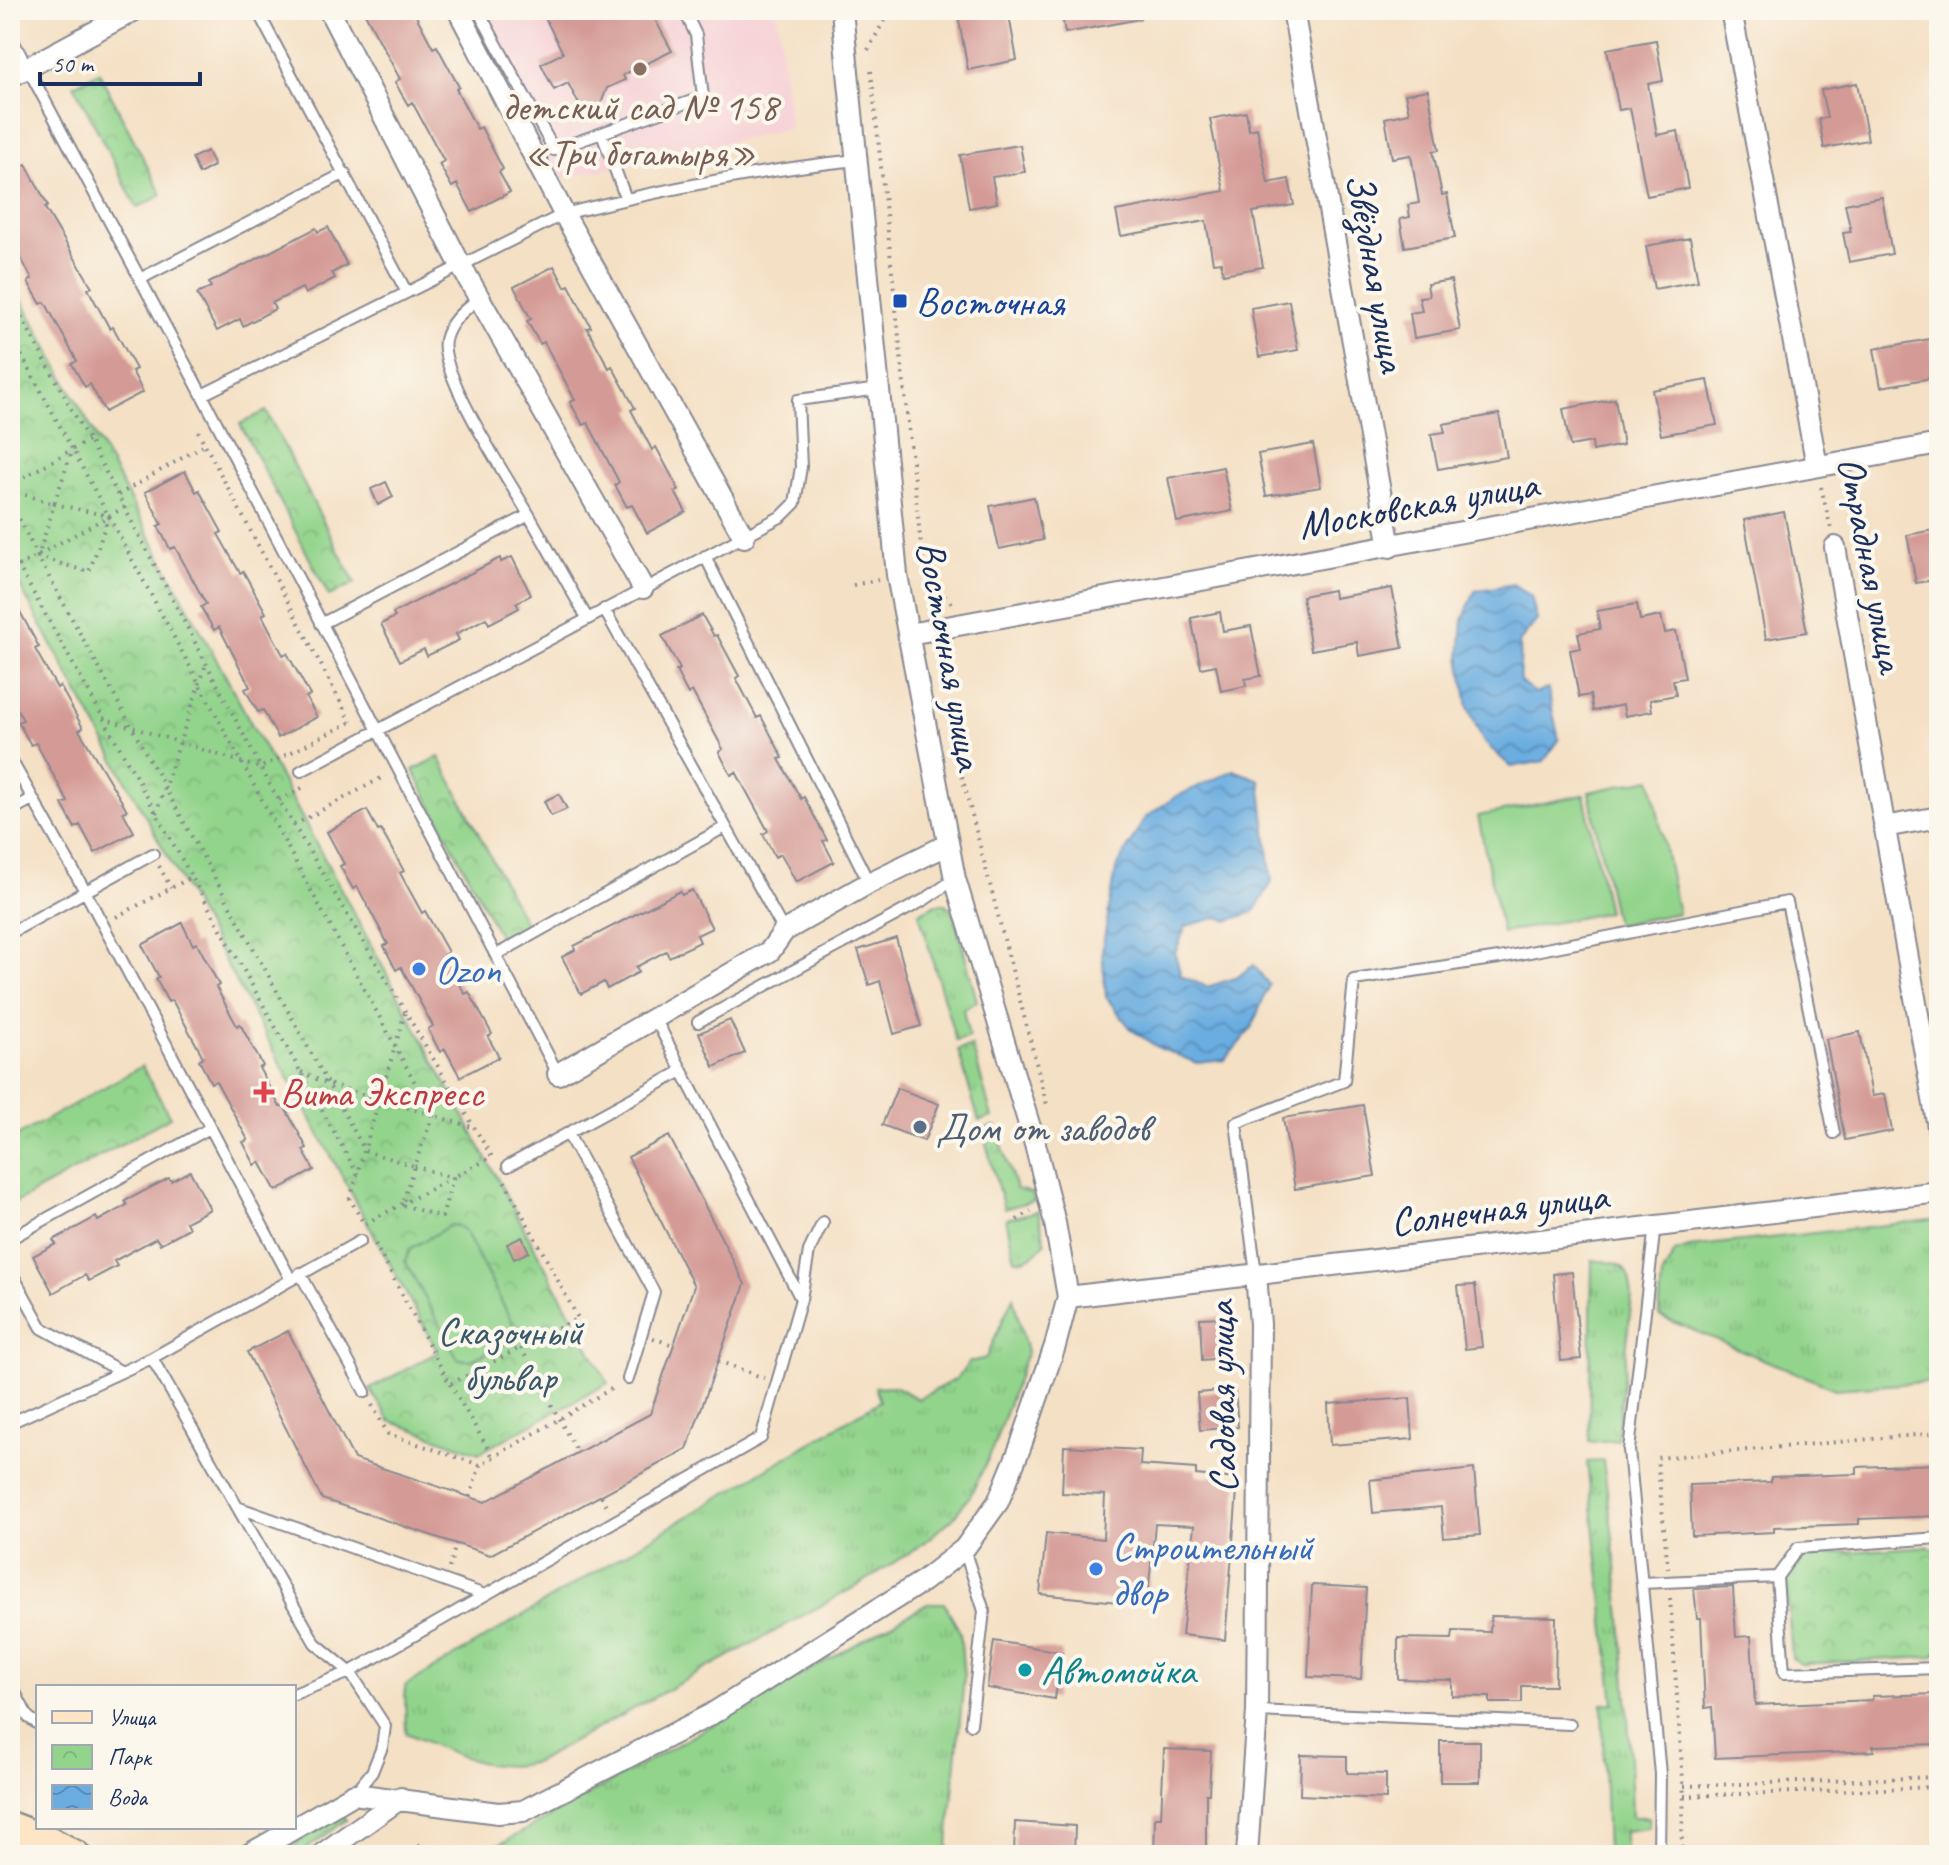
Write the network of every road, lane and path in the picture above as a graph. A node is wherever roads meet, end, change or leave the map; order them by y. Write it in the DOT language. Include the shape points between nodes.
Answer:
graph roads {
  1 [pos="135,10"];
  2 [pos="257,10"];
  3 [pos="329,10"];
  4 [pos="458,10"];
  5 [pos="478,10"];
  6 [pos="684,10"];
  7 [pos="842,10"];
  8 [pos="1293,10"];
  9 [pos="1731,10"];
  10 [pos="10,35"];
  11 [pos="19,72"];
  12 [pos="602,134"];
  13 [pos="859,160"];
  14 [pos="345,173"];
  15 [pos="626,199"];
  16 [pos="564,214"];
  17 [pos="460,264"];
  18 [pos="140,279"];
  19 [pos="406,291"];
  20 [pos="10,296"];
  21 [pos="479,298"];
  22 [pos="10,334"];
  23 [pos="879,389"];
  24 [pos="202,395"];
  25 [pos="198,431"];
  26 [pos="222,435"];
  27 [pos="89,440"];
  28 [pos="1939,444"];
  29 [pos="205,445"];
  30 [pos="73,449"];
  31 [pos="1817,466"];
  32 [pos="10,488"];
  33 [pos="118,495"];
  34 [pos="10,500"];
  35 [pos="54,504"];
  36 [pos="125,507"];
  37 [pos="529,515"];
  38 [pos="109,516"];
  39 [pos="744,537"];
  40 [pos="1390,547"];
  41 [pos="1835,547"];
  42 [pos="10,551"];
  43 [pos="705,556"];
  44 [pos="38,557"];
  45 [pos="18,566"];
  46 [pos="643,588"];
  47 [pos="604,609"];
  48 [pos="587,618"];
  49 [pos="321,624"];
  50 [pos="909,634"];
  51 [pos="206,664"];
  52 [pos="200,684"];
  53 [pos="368,713"];
  54 [pos="103,718"];
  55 [pos="351,722"];
  56 [pos="135,728"];
  57 [pos="377,730"];
  58 [pos="180,742"];
  59 [pos="10,758"];
  60 [pos="242,762"];
  61 [pos="260,768"];
  62 [pos="397,770"];
  63 [pos="301,771"];
  64 [pos="166,785"];
  65 [pos="32,799"];
  66 [pos="10,811"];
  67 [pos="156,813"];
  68 [pos="1939,817"];
  69 [pos="293,825"];
  70 [pos="725,827"];
  71 [pos="1884,827"];
  72 [pos="947,845"];
  73 [pos="153,854"];
  74 [pos="192,877"];
  75 [pos="955,879"];
  76 [pos="869,883"];
  77 [pos="171,888"];
  78 [pos="85,891"];
  79 [pos="102,924"];
  80 [pos="784,931"];
  81 [pos="10,933"];
  82 [pos="496,955"];
  83 [pos="405,1013"];
  84 [pos="655,1018"];
  85 [pos="698,1022"];
  86 [pos="396,1047"];
  87 [pos="300,1071"];
  88 [pos="682,1071"];
  89 [pos="558,1074"];
  90 [pos="328,1084"];
  91 [pos="381,1100"];
  92 [pos="433,1116"];
  93 [pos="474,1127"];
  94 [pos="210,1128"];
  95 [pos="1834,1133"];
  96 [pos="1939,1133"];
  97 [pos="568,1134"];
  98 [pos="365,1151"];
  99 [pos="414,1166"];
  100 [pos="504,1168"];
  101 [pos="358,1175"];
  102 [pos="453,1178"];
  103 [pos="1939,1192"];
  104 [pos="402,1205"];
  105 [pos="823,1222"];
  106 [pos="1655,1225"];
  107 [pos="10,1239"];
  108 [pos="365,1239"];
  109 [pos="10,1270"];
  110 [pos="300,1273"];
  111 [pos="1256,1274"];
  112 [pos="290,1278"];
  113 [pos="1068,1297"];
  114 [pos="801,1299"];
  115 [pos="521,1348"];
  116 [pos="152,1358"];
  117 [pos="718,1361"];
  118 [pos="120,1371"];
  119 [pos="628,1379"];
  120 [pos="777,1383"];
  121 [pos="450,1384"];
  122 [pos="365,1392"];
  123 [pos="559,1419"];
  124 [pos="10,1423"];
  125 [pos="577,1452"];
  126 [pos="493,1457"];
  127 [pos="480,1465"];
  128 [pos="470,1497"];
  129 [pos="237,1507"];
  130 [pos="1939,1538"];
  131 [pos="456,1544"];
  132 [pos="964,1549"];
  133 [pos="1777,1577"];
  134 [pos="445,1581"];
  135 [pos="1642,1583"];
  136 [pos="485,1595"];
  137 [pos="1939,1668"];
  138 [pos="350,1672"];
  139 [pos="10,1683"];
  140 [pos="296,1693"];
  141 [pos="1257,1711"];
  142 [pos="36,1723"];
  143 [pos="971,1724"];
  144 [pos="1570,1724"];
  145 [pos="1939,1777"];
  146 [pos="1684,1786"];
  147 [pos="1939,1787"];
  148 [pos="354,1794"];
  149 [pos="1684,1796"];
  150 [pos="401,1798"];
  151 [pos="10,1826"];
  152 [pos="296,1827"];
  153 [pos="293,1829"];
  154 [pos="50,1841"];
  155 [pos="422,1842"];
  156 [pos="76,1855"];
  157 [pos="88,1855"];
  158 [pos="248,1855"];
  159 [pos="321,1855"];
  160 [pos="406,1855"];
  161 [pos="1247,1855"];
  162 [pos="1659,1855"];
  1 -- 11 [label="street"];
  2 -- 14 [label="lane"];
  3 -- 17 [label="street"];
  4 -- 16 [label="street"];
  5 -- 12 [label="lane" via="554,150"];
  6 -- 12 [label="lane" via="696,35 703,97"];
  7 -- 13 [label="street, Восточная улица"];
  8 -- 40 [label="street, Звёздная улица"];
  9 -- 31 [label="street, Отрадная улица"];
  10 -- 11 [label="lane"];
  11 -- 18 [label="lane"];
  12 -- 15 [label="lane"];
  13 -- 15 [label="lane"];
  13 -- 23 [label="street, Восточная улица"];
  14 -- 18 [label="lane"];
  14 -- 19 [label="lane"];
  15 -- 16 [label="lane"];
  16 -- 17 [label="lane"];
  16 -- 39 [label="street"];
  17 -- 19 [label="lane"];
  17 -- 21 [label="street"];
  18 -- 24 [label="lane"];
  19 -- 24 [label="lane"];
  20 -- 27 [label="path"];
  21 -- 37 [label="lane" via="452,322 444,354 453,380"];
  21 -- 46 [label="street"];
  22 -- 30 [label="path"];
  23 -- 39 [label="lane" via="798,400 801,467 795,503"];
  23 -- 50 [label="street, Восточная улица" via="897,575"];
  24 -- 26 [label="lane"];
  25 -- 29 [label="path"];
  26 -- 29 [label="path"];
  26 -- 49 [label="lane"];
  27 -- 30 [label="path"];
  27 -- 33 [label="path"];
  28 -- 31 [label="street, Московская улица"];
  29 -- 33 [label="path"];
  29 -- 55 [label="path"];
  30 -- 32 [label="path"];
  30 -- 35 [label="path"];
  30 -- 38 [label="path"];
  31 -- 40 [label="street, Московская улица"];
  31 -- 41 [label="path, Отрадная улица"];
  32 -- 35 [label="path"];
  33 -- 36 [label="path"];
  34 -- 44 [label="path"];
  35 -- 38 [label="path"];
  35 -- 44 [label="path"];
  36 -- 38 [label="path"];
  36 -- 51 [label="path"];
  37 -- 48 [label="lane"];
  37 -- 49 [label="lane"];
  38 -- 44 [label="path"];
  38 -- 44 [label="path" via="89,572"];
  38 -- 52 [label="path"];
  39 -- 43 [label="lane"];
  40 -- 50 [label="street, Московская улица"];
  41 -- 71 [label="street, Отрадная улица"];
  42 -- 45 [label="path"];
  43 -- 46 [label="lane"];
  43 -- 76 [label="lane"];
  44 -- 45 [label="path"];
  44 -- 56 [label="path"];
  45 -- 54 [label="path"];
  46 -- 47 [label="lane"];
  47 -- 48 [label="lane"];
  47 -- 70 [label="lane"];
  48 -- 57 [label="lane"];
  49 -- 53 [label="lane"];
  50 -- 72 [label="street, Восточная улица"];
  51 -- 52 [label="path"];
  51 -- 61 [label="path"];
  52 -- 58 [label="path"];
  52 -- 60 [label="path"];
  53 -- 55 [label="path"];
  53 -- 57 [label="lane"];
  54 -- 56 [label="path"];
  54 -- 67 [label="path"];
  55 -- 61 [label="path"];
  56 -- 58 [label="path"];
  56 -- 64 [label="path"];
  57 -- 62 [label="lane"];
  57 -- 63 [label="lane"];
  58 -- 60 [label="path"];
  58 -- 64 [label="path"];
  59 -- 65 [label="lane"];
  60 -- 61 [label="path"];
  60 -- 86 [label="path"];
  61 -- 69 [label="path"];
  62 -- 69 [label="path"];
  62 -- 82 [label="lane"];
  64 -- 67 [label="path"];
  64 -- 90 [label="path"];
  65 -- 66 [label="lane"];
  65 -- 78 [label="lane"];
  67 -- 74 [label="path"];
  68 -- 71 [label="street"];
  69 -- 83 [label="path"];
  70 -- 80 [label="lane"];
  70 -- 82 [label="lane"];
  71 -- 96 [label="street, Отрадная улица"];
  72 -- 75 [label="street, Восточная улица"];
  72 -- 76 [label="street"];
  73 -- 77 [label="path"];
  73 -- 78 [label="lane"];
  74 -- 77 [label="path"];
  74 -- 87 [label="path"];
  75 -- 85 [label="lane"];
  75 -- 113 [label="street, Восточная улица" via="1035,1144"];
  76 -- 80 [label="street"];
  77 -- 79 [label="path"];
  78 -- 79 [label="lane"];
  78 -- 81 [label="lane"];
  79 -- 94 [label="lane"];
  80 -- 84 [label="street" via="770,951"];
  82 -- 89 [label="lane"];
  83 -- 86 [label="path"];
  83 -- 93 [label="path"];
  84 -- 88 [label="lane"];
  84 -- 89 [label="street"];
  86 -- 91 [label="path"];
  86 -- 92 [label="path"];
  87 -- 90 [label="path"];
  87 -- 101 [label="path"];
  88 -- 97 [label="lane"];
  88 -- 114 [label="lane"];
  90 -- 91 [label="path"];
  90 -- 98 [label="path"];
  91 -- 92 [label="path"];
  91 -- 98 [label="path"];
  92 -- 93 [label="path"];
  92 -- 99 [label="path"];
  93 -- 102 [label="path" via="492,1157"];
  94 -- 107 [label="lane"];
  94 -- 112 [label="lane"];
  95 -- 111 [label="lane" via="1787,902 1499,958 1354,980 1344,1081 1236,1123"];
  97 -- 100 [label="lane"];
  97 -- 119 [label="lane" via="654,1292"];
  98 -- 99 [label="path"];
  98 -- 101 [label="path"];
  99 -- 102 [label="path"];
  99 -- 104 [label="path"];
  100 -- 115 [label="path" via="578,1318"];
  101 -- 104 [label="path" via="350,1199 364,1224"];
  102 -- 104 [label="path"];
  102 -- 104 [label="path" via="442,1217"];
  103 -- 106 [label="street, Солнечная улица"];
  105 -- 114 [label="lane" via="809,1251"];
  106 -- 111 [label="street, Солнечная улица"];
  106 -- 135 [label="lane" via="1629,1450"];
  108 -- 110 [label="lane"];
  108 -- 121 [label="path"];
  109 -- 118 [label="lane" via="42,1328"];
  110 -- 112 [label="lane"];
  110 -- 122 [label="lane"];
  111 -- 113 [label="street, Солнечная улица"];
  111 -- 141 [label="street, Садовая улица"];
  112 -- 116 [label="lane"];
  113 -- 132 [label="street" via="998,1502"];
  114 -- 120 [label="lane"];
  115 -- 121 [label="path"];
  115 -- 123 [label="path"];
  116 -- 118 [label="lane"];
  116 -- 129 [label="lane"];
  117 -- 120 [label="path"];
  118 -- 124 [label="lane"];
  119 -- 123 [label="path"];
  120 -- 136 [label="lane" via="761,1438"];
  121 -- 126 [label="path"];
  122 -- 127 [label="path" via="388,1434"];
  123 -- 125 [label="path"];
  123 -- 126 [label="path"];
  126 -- 127 [label="path"];
  127 -- 128 [label="path"];
  129 -- 134 [label="lane"];
  129 -- 138 [label="lane" via="315,1643"];
  130 -- 133 [label="lane" via="1798,1548"];
  131 -- 134 [label="path"];
  132 -- 143 [label="lane" via="984,1611"];
  132 -- 150 [label="street" via="923,1581 710,1715 523,1811 498,1813"];
  133 -- 135 [label="lane"];
  133 -- 137 [label="lane" via="1784,1673"];
  134 -- 136 [label="lane"];
  135 -- 162 [label="lane" via="1660,1774"];
  136 -- 138 [label="lane"];
  138 -- 140 [label="lane"];
  138 -- 148 [label="lane" via="385,1726 372,1772"];
  139 -- 142 [label="lane"];
  141 -- 144 [label="lane"];
  141 -- 161 [label="street, Садовая улица"];
  145 -- 146 [label="path"];
  147 -- 149 [label="path"];
  148 -- 150 [label="street"];
  148 -- 152 [label="street"];
  150 -- 159 [label="street"];
  151 -- 154 [label="main road"];
  153 -- 158 [label="street"];
  154 -- 156 [label="main road"];
  154 -- 157 [label="street"];
  155 -- 160 [label="path"];
}
